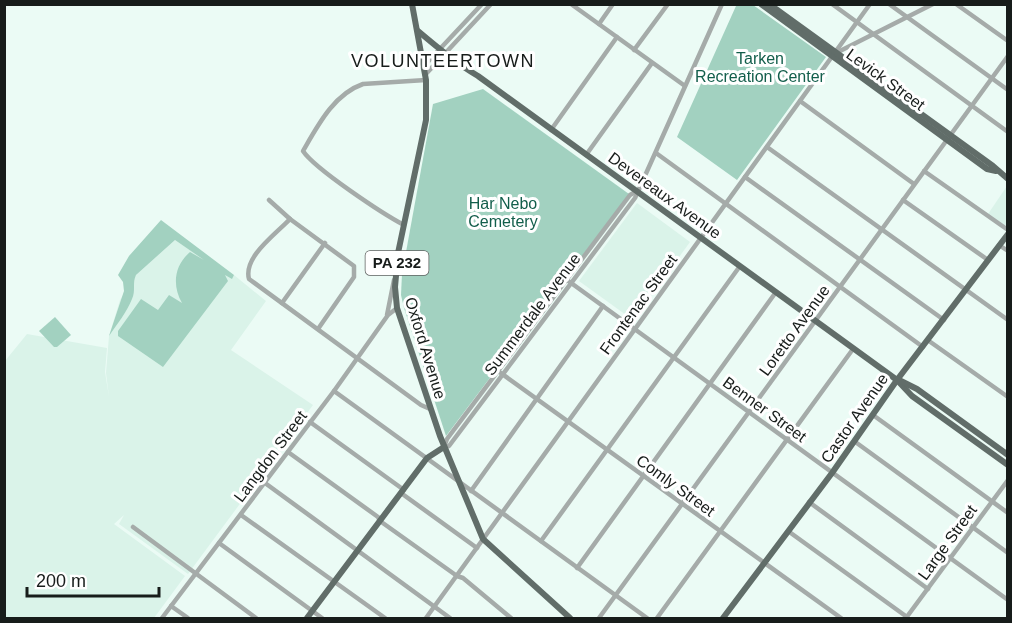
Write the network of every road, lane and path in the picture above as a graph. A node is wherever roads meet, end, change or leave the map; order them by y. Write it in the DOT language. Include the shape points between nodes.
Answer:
graph roads {
  1 [pos="412,4"];
  2 [pos="482,4"];
  3 [pos="491,4"];
  4 [pos="571,4"];
  5 [pos="613,4"];
  6 [pos="668,4"];
  7 [pos="722,4"];
  8 [pos="761,4"];
  9 [pos="769,4"];
  10 [pos="832,4"];
  11 [pos="870,4"];
  12 [pos="889,4"];
  13 [pos="933,4"];
  14 [pos="956,4"];
  15 [pos="908,18"];
  16 [pos="857,23"];
  17 [pos="599,24"];
  18 [pos="418,31"];
  19 [pos="873,34"];
  20 [pos="617,37"];
  21 [pos="1008,41"];
  22 [pos="634,50"];
  23 [pos="443,51"];
  24 [pos="834,55"];
  25 [pos="1008,56"];
  26 [pos="458,63"];
  27 [pos="652,63"];
  28 [pos="427,67"];
  29 [pos="425,78"];
  30 [pos="991,78"];
  31 [pos="685,86"];
  32 [pos="1008,90"];
  33 [pos="800,101"];
  34 [pos="971,105"];
  35 [pos="551,129"];
  36 [pos="1008,132"];
  37 [pos="948,137"];
  38 [pos="767,147"];
  39 [pos="656,153"];
  40 [pos="586,155"];
  41 [pos="924,171"];
  42 [pos="745,177"];
  43 [pos="1008,179"];
  44 [pos="914,184"];
  45 [pos="637,191"];
  46 [pos="269,200"];
  47 [pos="903,200"];
  48 [pos="726,204"];
  49 [pos="290,219"];
  50 [pos="404,225"];
  51 [pos="882,229"];
  52 [pos="1008,232"];
  53 [pos="702,238"];
  54 [pos="325,243"];
  55 [pos="999,245"];
  56 [pos="1008,251"];
  57 [pos="860,260"];
  58 [pos="988,260"];
  59 [pos="740,266"];
  60 [pos="396,274"];
  61 [pos="567,280"];
  62 [pos="572,284"];
  63 [pos="840,287"];
  64 [pos="965,290"];
  65 [pos="776,292"];
  66 [pos="282,303"];
  67 [pos="603,306"];
  68 [pos="397,308"];
  69 [pos="386,318"];
  70 [pos="815,320"];
  71 [pos="944,320"];
  72 [pos="1008,320"];
  73 [pos="318,329"];
  74 [pos="635,330"];
  75 [pos="928,341"];
  76 [pos="924,347"];
  77 [pos="853,349"];
  78 [pos="357,358"];
  79 [pos="675,358"];
  80 [pos="501,373"];
  81 [pos="897,380"];
  82 [pos="710,384"];
  83 [pos="334,391"];
  84 [pos="537,398"];
  85 [pos="1008,398"];
  86 [pos="430,409"];
  87 [pos="749,412"];
  88 [pos="873,415"];
  89 [pos="569,421"];
  90 [pos="961,421"];
  91 [pos="310,422"];
  92 [pos="956,428"];
  93 [pos="787,441"];
  94 [pos="854,441"];
  95 [pos="444,447"];
  96 [pos="608,449"];
  97 [pos="288,452"];
  98 [pos="1008,455"];
  99 [pos="427,458"];
  100 [pos="1008,465"];
  101 [pos="832,473"];
  102 [pos="644,476"];
  103 [pos="458,480"];
  104 [pos="1008,480"];
  105 [pos="265,483"];
  106 [pos="471,490"];
  107 [pos="402,491"];
  108 [pos="992,501"];
  109 [pos="809,502"];
  110 [pos="682,504"];
  111 [pos="503,513"];
  112 [pos="1008,513"];
  113 [pos="241,515"];
  114 [pos="380,521"];
  115 [pos="133,527"];
  116 [pos="972,528"];
  117 [pos="788,531"];
  118 [pos="720,532"];
  119 [pos="483,539"];
  120 [pos="541,541"];
  121 [pos="219,543"];
  122 [pos="477,548"];
  123 [pos="359,551"];
  124 [pos="1008,553"];
  125 [pos="950,558"];
  126 [pos="764,563"];
  127 [pos="577,568"];
  128 [pos="195,575"];
  129 [pos="457,576"];
  130 [pos="334,582"];
  131 [pos="928,589"];
  132 [pos="617,595"];
  133 [pos="1008,600"];
  134 [pos="171,606"];
  135 [pos="435,606"];
  136 [pos="312,611"];
  137 [pos="162,618"];
  138 [pos="188,618"];
  139 [pos="256,618"];
  140 [pos="307,618"];
  141 [pos="322,618"];
  142 [pos="385,618"];
  143 [pos="426,618"];
  144 [pos="450,618"];
  145 [pos="512,618"];
  146 [pos="570,618"];
  147 [pos="599,618"];
  148 [pos="647,618"];
  149 [pos="657,618"];
  150 [pos="723,618"];
  151 [pos="841,618"];
  152 [pos="907,618"];
  1 -- 18 [label="main road, Oxford Avenue / PA 232"];
  2 -- 23 [label="street"];
  3 -- 23 [label="street"];
  4 -- 17 [label="street"];
  5 -- 17 [label="street"];
  6 -- 22 [label="street"];
  7 -- 31 [label="street, Summerdale Avenue"];
  8 -- 24 [label="main road, Levick Street"];
  9 -- 24 [label="main road, Levick Street"];
  10 -- 16 [label="street"];
  11 -- 16 [label="street, Frontenac Street"];
  12 -- 15 [label="street"];
  13 -- 15 [label="street"];
  14 -- 21 [label="street"];
  15 -- 19 [label="street"];
  15 -- 30 [label="street"];
  16 -- 19 [label="street"];
  16 -- 24 [label="street, Frontenac Street"];
  17 -- 20 [label="street"];
  18 -- 23 [label="main road, Devereaux Avenue"];
  18 -- 28 [label="main road, Oxford Avenue / PA 232"];
  19 -- 24 [label="street"];
  19 -- 34 [label="street"];
  20 -- 22 [label="street"];
  20 -- 35 [label="street"];
  22 -- 27 [label="street"];
  23 -- 26 [label="main road, Devereaux Avenue"];
  23 -- 28 [label="street"];
  24 -- 33 [label="street, Frontenac Street"];
  24 -- 37 [label="main road, Levick Street"];
  25 -- 30 [label="street, Loretto Avenue"];
  26 -- 28 [label="street"];
  26 -- 35 [label="main road, Devereaux Avenue"];
  27 -- 31 [label="street"];
  27 -- 40 [label="street"];
  28 -- 29 [label="main road, Oxford Avenue / PA 232"];
  29 -- 50 [label="main road, Oxford Avenue / PA 232" via="426,120"];
  29 -- 50 [label="street" via="363,84 346,91 303,151 335,179"];
  30 -- 32 [label="street"];
  30 -- 34 [label="street, Loretto Avenue"];
  31 -- 39 [label="street, Summerdale Avenue"];
  33 -- 38 [label="street, Frontenac Street"];
  33 -- 44 [label="street"];
  34 -- 36 [label="street"];
  34 -- 37 [label="street, Loretto Avenue"];
  35 -- 40 [label="main road, Devereaux Avenue"];
  37 -- 41 [label="street, Loretto Avenue"];
  37 -- 43 [label="main road, Levick Street"];
  38 -- 42 [label="street, Frontenac Street"];
  38 -- 51 [label="street"];
  39 -- 45 [label="street, Summerdale Avenue"];
  39 -- 48 [label="street"];
  40 -- 45 [label="main road, Devereaux Avenue"];
  41 -- 44 [label="street, Loretto Avenue"];
  41 -- 52 [label="street"];
  42 -- 48 [label="street, Frontenac Street"];
  42 -- 57 [label="street"];
  44 -- 47 [label="street, Loretto Avenue"];
  45 -- 53 [label="main road, Devereaux Avenue"];
  45 -- 61 [label="street, Summerdale Avenue" via="630,195"];
  45 -- 62 [label="street, Summerdale Avenue"];
  46 -- 49 [label="street"];
  47 -- 51 [label="street, Loretto Avenue"];
  47 -- 58 [label="street"];
  48 -- 53 [label="street, Frontenac Street"];
  48 -- 63 [label="street"];
  49 -- 54 [label="street"];
  49 -- 66 [label="street" via="249,262 252,282"];
  50 -- 60 [label="main road, Oxford Avenue / PA 232"];
  51 -- 57 [label="street, Loretto Avenue"];
  51 -- 64 [label="street"];
  52 -- 55 [label="main road, Castor Avenue"];
  53 -- 59 [label="main road, Devereaux Avenue"];
  53 -- 74 [label="street, Frontenac Street"];
  54 -- 66 [label="street"];
  54 -- 73 [label="street" via="354,266 354,277"];
  55 -- 56 [label="street"];
  55 -- 58 [label="main road, Castor Avenue"];
  57 -- 63 [label="street, Loretto Avenue"];
  57 -- 71 [label="street"];
  58 -- 64 [label="main road, Castor Avenue"];
  59 -- 65 [label="main road, Devereaux Avenue"];
  59 -- 79 [label="street"];
  60 -- 68 [label="main road, Oxford Avenue / PA 232"];
  60 -- 69 [label="street"];
  61 -- 62 [label="street, Benner Street"];
  61 -- 80 [label="street, Summerdale Avenue"];
  62 -- 67 [label="street, Benner Street"];
  62 -- 80 [label="street, Summerdale Avenue"];
  63 -- 70 [label="street, Loretto Avenue"];
  63 -- 76 [label="street"];
  64 -- 71 [label="main road, Castor Avenue"];
  64 -- 72 [label="street"];
  65 -- 70 [label="main road, Devereaux Avenue"];
  65 -- 82 [label="street"];
  66 -- 73 [label="street"];
  67 -- 74 [label="street, Benner Street"];
  67 -- 84 [label="street"];
  68 -- 69 [label="street, Langdon Street"];
  68 -- 86 [label="main road, Oxford Avenue / PA 232"];
  69 -- 78 [label="street, Langdon Street"];
  70 -- 77 [label="main road, Devereaux Avenue"];
  70 -- 87 [label="street, Loretto Avenue"];
  71 -- 75 [label="main road, Castor Avenue"];
  73 -- 78 [label="street"];
  74 -- 79 [label="street, Benner Street"];
  74 -- 89 [label="street, Frontenac Street"];
  75 -- 76 [label="main road, Castor Avenue"];
  75 -- 85 [label="street"];
  76 -- 81 [label="main road, Castor Avenue"];
  77 -- 81 [label="main road, Devereaux Avenue"];
  77 -- 93 [label="street"];
  78 -- 83 [label="street, Langdon Street"];
  78 -- 86 [label="street"];
  79 -- 82 [label="street, Benner Street"];
  79 -- 96 [label="street"];
  80 -- 84 [label="street, Comly Street"];
  80 -- 95 [label="street, Summerdale Avenue" via="449,446"];
  81 -- 88 [label="main road, Castor Avenue"];
  81 -- 90 [label="main road, Devereaux Avenue" via="917,389"];
  81 -- 92 [label="main road, Devereaux Avenue"];
  82 -- 87 [label="street, Benner Street"];
  82 -- 102 [label="street"];
  83 -- 91 [label="street, Langdon Street"];
  83 -- 99 [label="street"];
  84 -- 89 [label="street, Comly Street"];
  84 -- 106 [label="street"];
  86 -- 95 [label="main road, Oxford Avenue / PA 232"];
  87 -- 93 [label="street, Benner Street"];
  87 -- 110 [label="street, Loretto Avenue"];
  88 -- 94 [label="main road, Castor Avenue"];
  88 -- 108 [label="street"];
  89 -- 96 [label="street, Comly Street"];
  89 -- 111 [label="street, Frontenac Street"];
  90 -- 92 [label="main road"];
  90 -- 98 [label="main road, Devereaux Avenue"];
  91 -- 97 [label="street, Langdon Street"];
  91 -- 107 [label="street"];
  92 -- 100 [label="main road, Devereaux Avenue"];
  93 -- 101 [label="street, Benner Street"];
  93 -- 118 [label="street"];
  94 -- 101 [label="main road, Castor Avenue"];
  94 -- 116 [label="street"];
  95 -- 99 [label="main road, Summerdale Avenue"];
  95 -- 103 [label="main road, Oxford Avenue / PA 232"];
  96 -- 102 [label="street, Comly Street"];
  96 -- 120 [label="street"];
  97 -- 105 [label="street, Langdon Street"];
  97 -- 114 [label="street"];
  99 -- 103 [label="street"];
  99 -- 107 [label="main road, Summerdale Avenue"];
  101 -- 109 [label="main road, Castor Avenue"];
  101 -- 125 [label="street, Benner Street"];
  102 -- 110 [label="street, Comly Street"];
  102 -- 127 [label="street"];
  103 -- 106 [label="street"];
  103 -- 119 [label="main road, Oxford Avenue / PA 232"];
  104 -- 108 [label="street, Large Street"];
  105 -- 113 [label="street, Langdon Street"];
  105 -- 123 [label="street"];
  106 -- 111 [label="street"];
  107 -- 114 [label="main road, Summerdale Avenue"];
  107 -- 122 [label="street"];
  108 -- 112 [label="street"];
  108 -- 116 [label="street, Large Street"];
  109 -- 117 [label="main road, Castor Avenue"];
  109 -- 131 [label="street"];
  110 -- 118 [label="street, Comly Street"];
  110 -- 132 [label="street, Loretto Avenue"];
  111 -- 119 [label="street, Frontenac Street"];
  111 -- 120 [label="street"];
  113 -- 121 [label="street, Langdon Street"];
  113 -- 130 [label="street"];
  114 -- 123 [label="main road, Summerdale Avenue"];
  114 -- 129 [label="street"];
  115 -- 128 [label="street"];
  116 -- 124 [label="street"];
  116 -- 125 [label="street, Large Street"];
  117 -- 126 [label="main road, Castor Avenue"];
  117 -- 152 [label="street"];
  118 -- 126 [label="street, Comly Street"];
  118 -- 149 [label="street"];
  119 -- 122 [label="street, Frontenac Street"];
  119 -- 146 [label="main road, Oxford Avenue / PA 232"];
  120 -- 127 [label="street"];
  121 -- 128 [label="street, Langdon Street"];
  121 -- 136 [label="street"];
  122 -- 129 [label="street, Frontenac Street"];
  123 -- 130 [label="main road, Summerdale Avenue"];
  123 -- 135 [label="street"];
  125 -- 131 [label="street, Large Street"];
  125 -- 133 [label="street, Benner Street"];
  126 -- 150 [label="main road, Castor Avenue"];
  126 -- 151 [label="street, Comly Street"];
  127 -- 132 [label="street"];
  128 -- 134 [label="street, Langdon Street"];
  128 -- 139 [label="street"];
  129 -- 135 [label="street, Frontenac Street"];
  129 -- 145 [label="street"];
  130 -- 136 [label="main road, Summerdale Avenue"];
  130 -- 142 [label="street"];
  131 -- 152 [label="street, Large Street"];
  132 -- 147 [label="street, Loretto Avenue"];
  132 -- 148 [label="street"];
  134 -- 137 [label="street, Langdon Street"];
  134 -- 138 [label="street"];
  135 -- 143 [label="street, Frontenac Street"];
  135 -- 144 [label="street"];
  136 -- 140 [label="main road, Summerdale Avenue"];
  136 -- 141 [label="street"];
}
